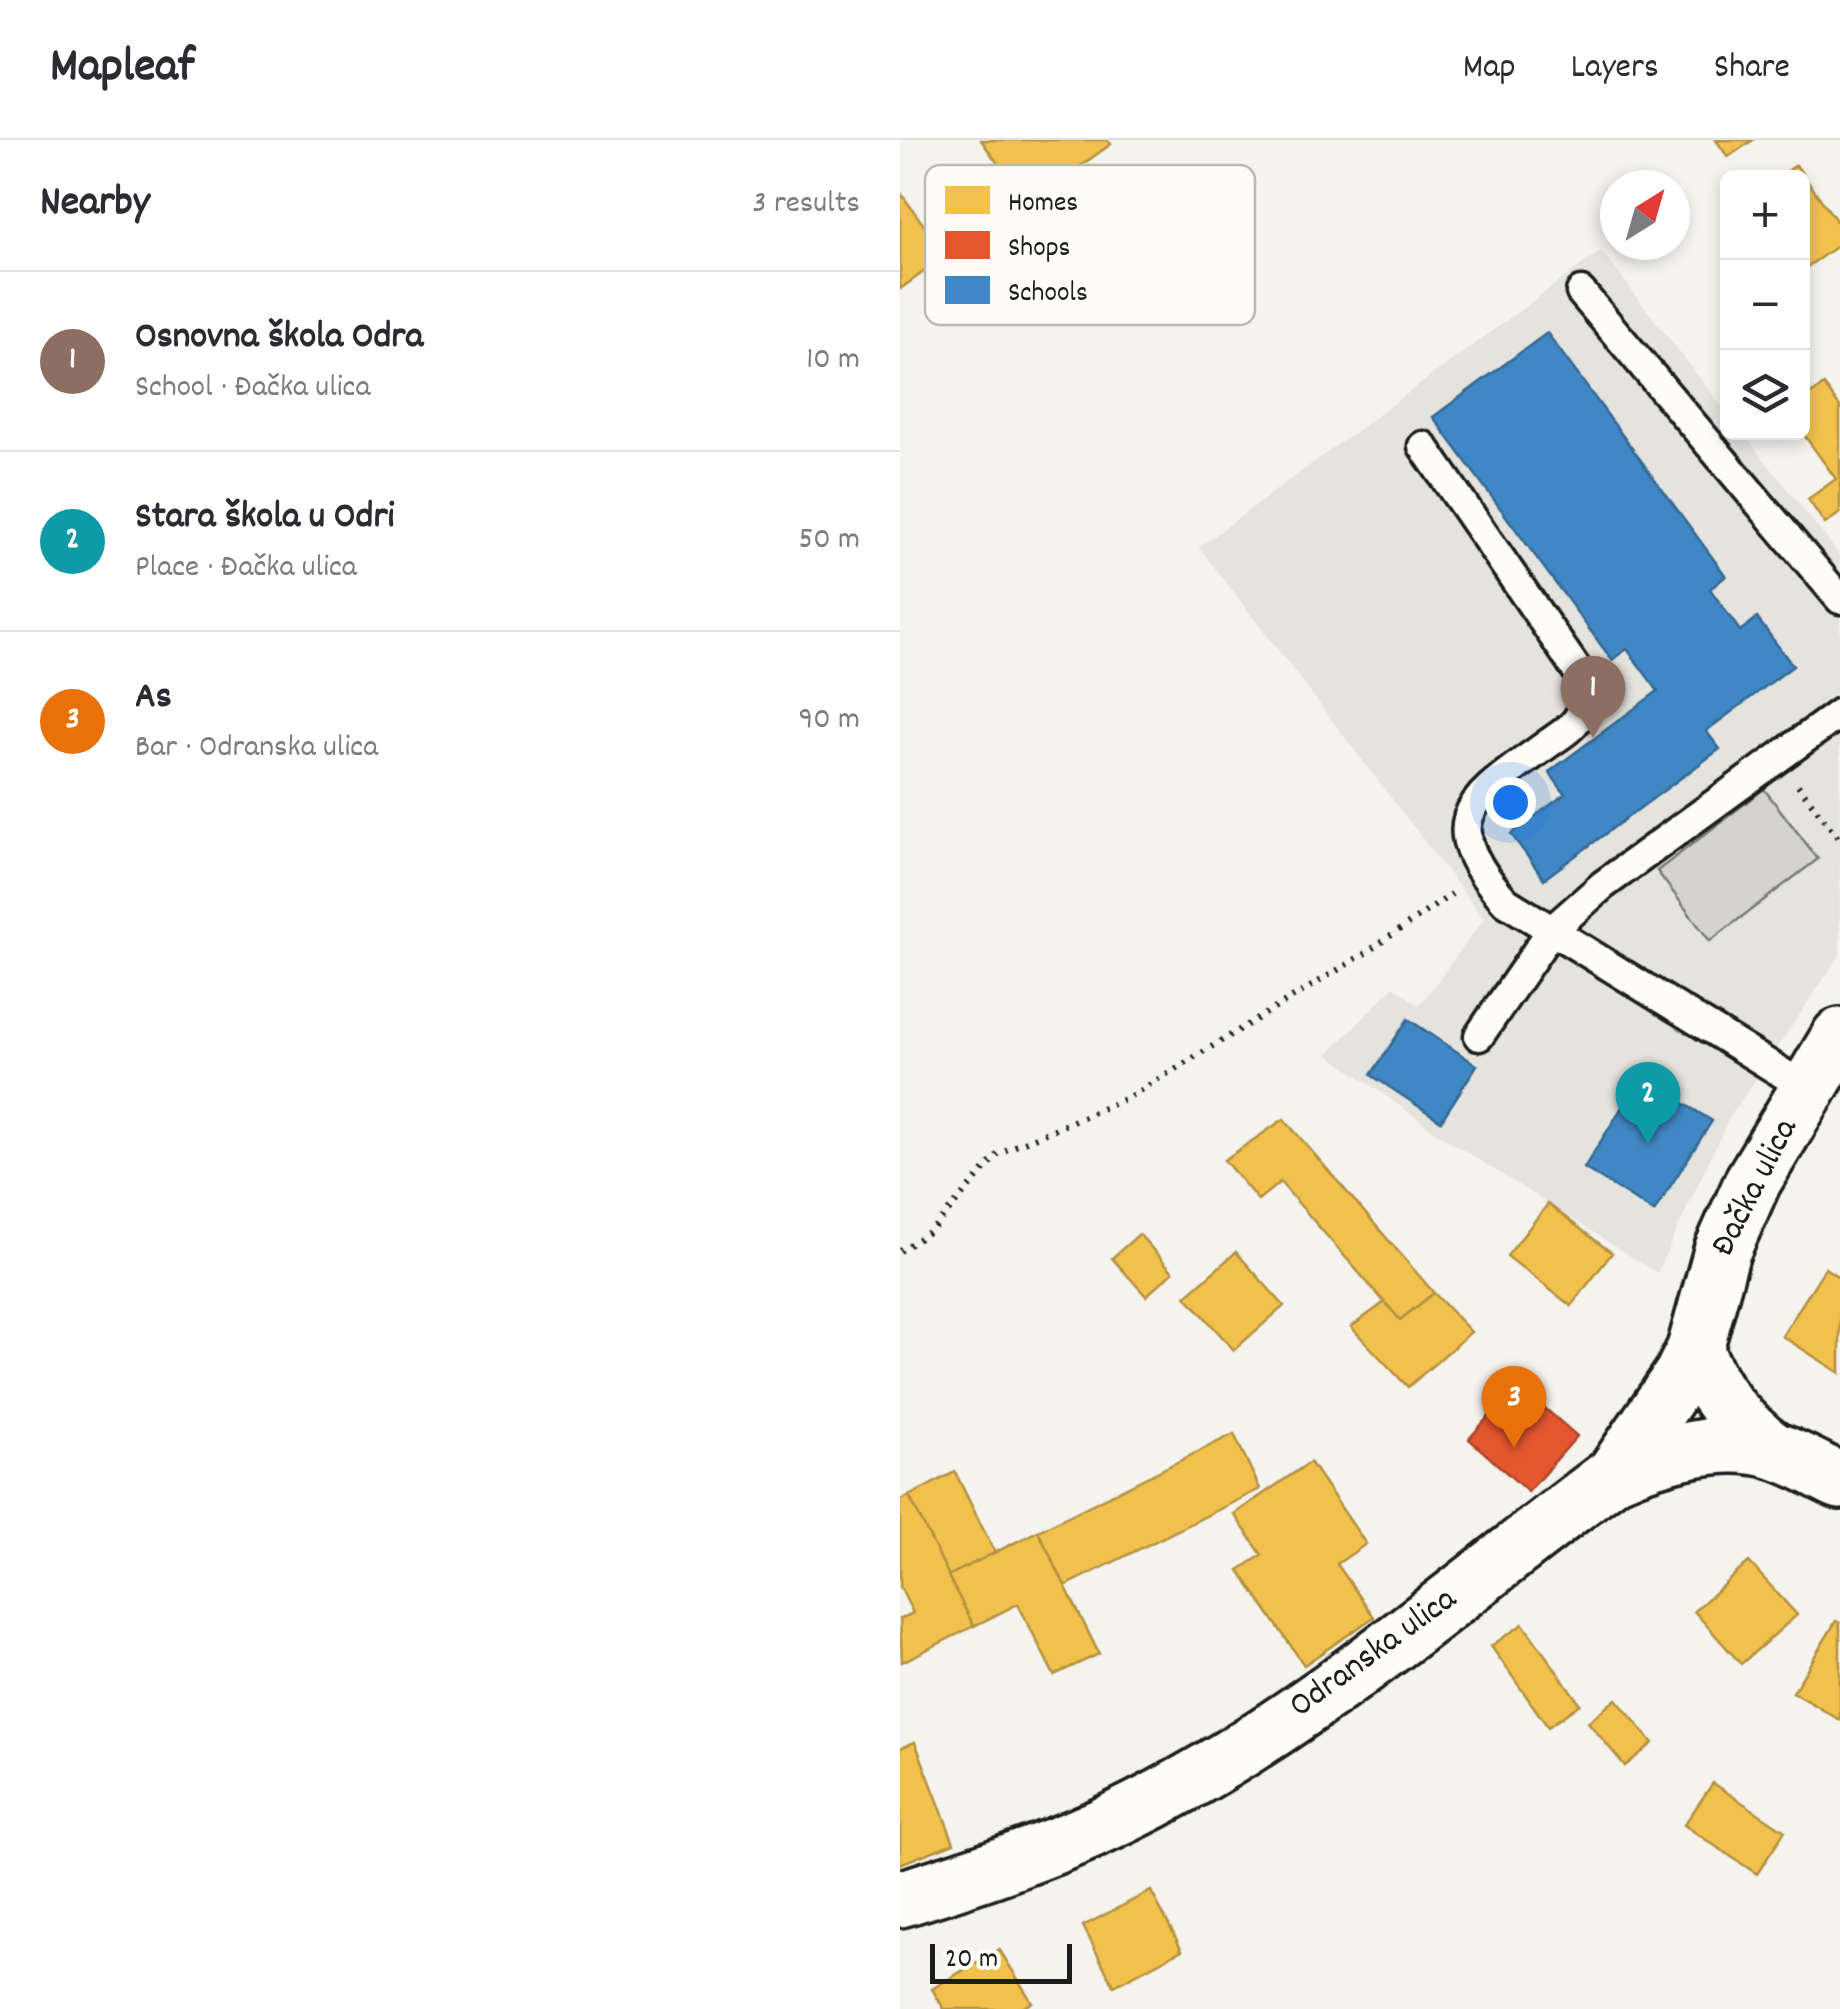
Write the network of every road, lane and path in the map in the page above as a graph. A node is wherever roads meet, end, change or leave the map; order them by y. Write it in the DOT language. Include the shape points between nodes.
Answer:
graph roads {
  1 [pos="1581,292"];
  2 [pos="1423,446"];
  3 [pos="1840,599"];
  4 [pos="1840,713"];
  5 [pos="1481,874"];
  6 [pos="1551,931"];
  7 [pos="1480,1036"];
  8 [pos="1840,1036"];
  9 [pos="1808,1088"];
  10 [pos="900,1251"];
  11 [pos="1695,1350"];
  12 [pos="1774,1450"];
  13 [pos="1614,1474"];
  14 [pos="1840,1481"];
  15 [pos="900,1899"];
  1 -- 3 [label="lane"];
  2 -- 5 [label="lane" via="1579,673 1585,697 1575,724 1480,794 1468,813 1466,844"];
  4 -- 6 [label="lane" via="1603,885"];
  5 -- 6 [label="lane" via="1506,902"];
  5 -- 10 [label="path" via="1129,1097 999,1154 932,1230"];
  6 -- 7 [label="lane"];
  6 -- 9 [label="lane"];
  8 -- 9 [label="street, Đačka ulica"];
  9 -- 11 [label="street, Đačka ulica" via="1722,1250"];
  11 -- 12 [label="street" via="1726,1409"];
  11 -- 13 [label="street, Đačka ulica"];
  12 -- 13 [label="street, Odranska ulica" via="1714,1448"];
  12 -- 14 [label="street, Odranska ulica"];
  13 -- 15 [label="street, Odranska ulica" via="1430,1615 1191,1778 1084,1833"];
}
